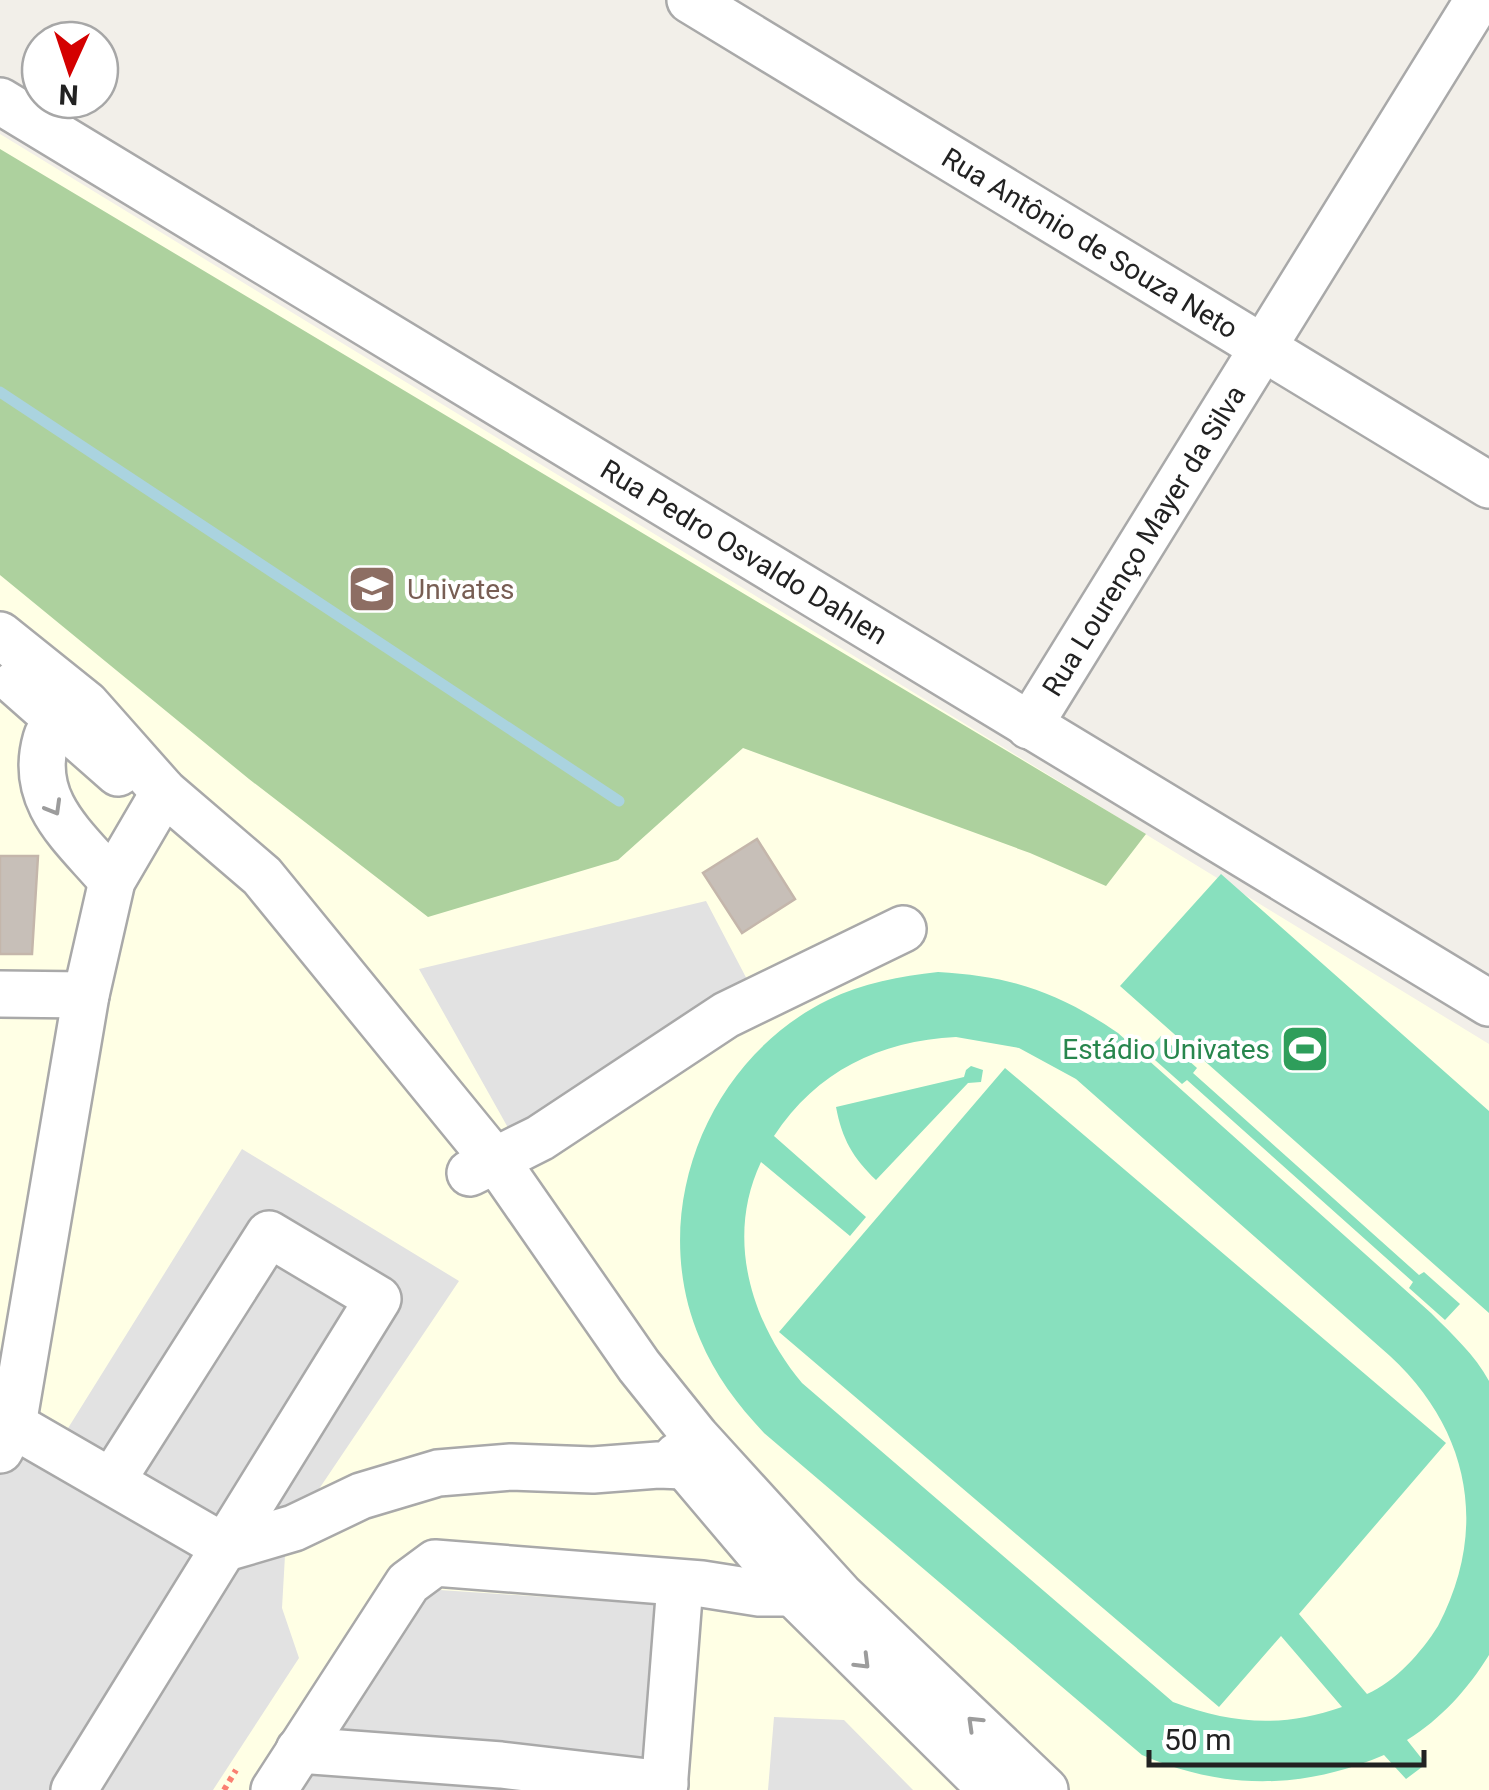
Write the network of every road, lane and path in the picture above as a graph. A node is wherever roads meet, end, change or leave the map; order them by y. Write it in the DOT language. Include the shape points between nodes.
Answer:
graph roads {
  1 [pos="690,0"];
  2 [pos="1478,0"];
  3 [pos="0,101"];
  4 [pos="1262,346"];
  5 [pos="1489,485"];
  6 [pos="0,634"];
  7 [pos="0,668"];
  8 [pos="58,722"];
  9 [pos="106,723"];
  10 [pos="1029,726"];
  11 [pos="161,799"];
  12 [pos="112,881"];
  13 [pos="902,929"];
  14 [pos="0,994"];
  15 [pos="86,994"];
  16 [pos="1489,1004"];
  17 [pos="482,1168"];
  18 [pos="7,1438"];
  19 [pos="112,1480"];
  20 [pos="695,1480"];
  21 [pos="776,1522"];
  22 [pos="226,1548"];
  23 [pos="783,1581"];
  24 [pos="691,1584"];
  25 [pos="840,1595"];
  26 [pos="299,1750"];
  27 [pos="244,1756"];
  28 [pos="665,1787"];
  29 [pos="74,1790"];
  30 [pos="224,1790"];
  31 [pos="274,1790"];
  32 [pos="992,1790"];
  33 [pos="1045,1790"];
  1 -- 4 [label="street, Rua Antônio de Souza Neto"];
  2 -- 4 [label="street, Rua Lourenço Mayer da Silva"];
  3 -- 10 [label="street, Rua Pedro Osvaldo Dahlen"];
  4 -- 5 [label="street, Rua Antônio de Souza Neto"];
  4 -- 10 [label="street, Rua Lourenço Mayer da Silva"];
  6 -- 9 [label="street"];
  7 -- 8 [label="street"];
  8 -- 9 [label="street"];
  8 -- 11 [label="street"];
  8 -- 12 [label="street, one-way" via="48,731 42,755 44,791 68,834"];
  9 -- 11 [label="street"];
  10 -- 16 [label="street, Rua Pedro Osvaldo Dahlen"];
  11 -- 12 [label="street"];
  11 -- 17 [label="street" via="262,876"];
  12 -- 15 [label="street"];
  13 -- 17 [label="street" via="726,1015 540,1138"];
  14 -- 15 [label="street"];
  15 -- 18 [label="street"];
  17 -- 20 [label="street"];
  17 -- 21 [label="street" via="696,1437"];
  18 -- 19 [label="street"];
  19 -- 22 [label="street"];
  19 -- 22 [label="street" via="270,1234 378,1299"];
  20 -- 21 [label="street"];
  20 -- 22 [label="street" via="679,1491 593,1470 511,1466 438,1472"];
  20 -- 23 [label="street"];
  21 -- 25 [label="street"];
  22 -- 29 [label="street"];
  23 -- 24 [label="street"];
  23 -- 25 [label="street" via="800,1573"];
  23 -- 32 [label="street, one-way"];
  24 -- 26 [label="street" via="434,1564 408,1583"];
  24 -- 28 [label="street"];
  33 -- 25 [label="street, one-way"];
  26 -- 28 [label="street" via="501,1765"];
  26 -- 31 [label="street"];
  27 -- 30 [label="path"];
}
